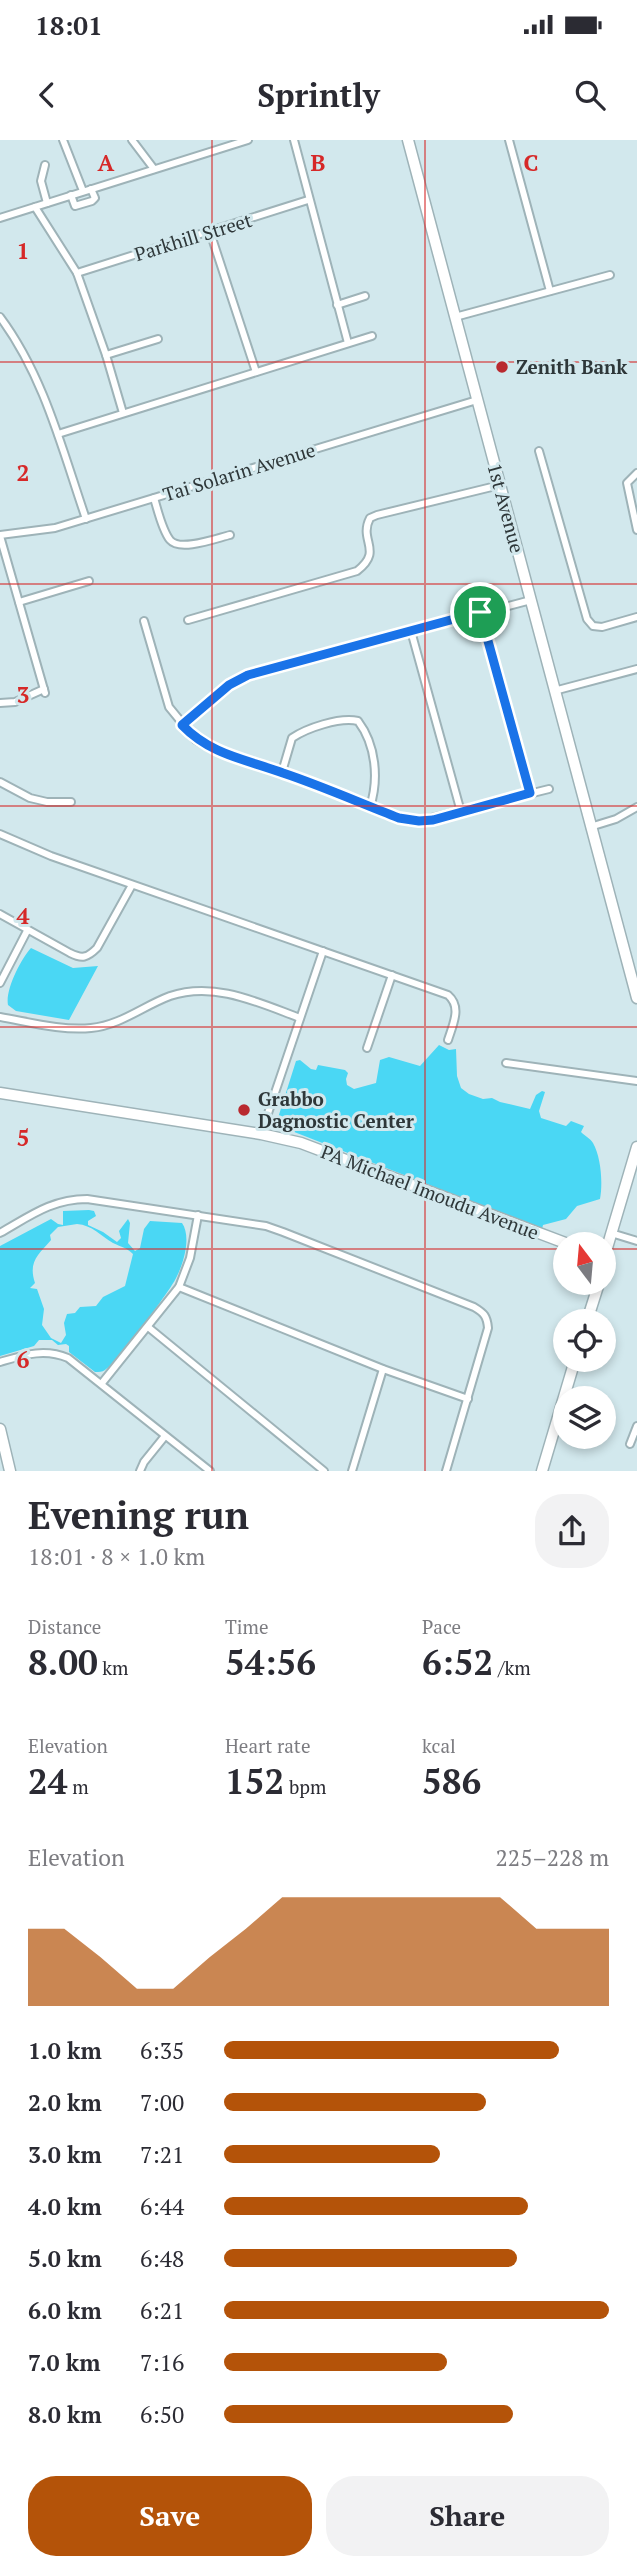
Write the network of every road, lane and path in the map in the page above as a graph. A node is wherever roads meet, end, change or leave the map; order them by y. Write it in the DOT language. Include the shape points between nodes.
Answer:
graph roads {
  1 [pos="63,140"];
  2 [pos="132,140"];
  3 [pos="248,140"];
  4 [pos="294,140"];
  5 [pos="408,140"];
  6 [pos="509,140"];
  7 [pos="45,165"];
  8 [pos="155,169"];
  9 [pos="92,189"];
  10 [pos="83,191"];
  11 [pos="71,195"];
  12 [pos="308,201"];
  13 [pos="47,203"];
  14 [pos="35,206"];
  15 [pos="0,218"];
  16 [pos="209,232"];
  17 [pos="77,273"];
  18 [pos="610,275"];
  19 [pos="550,291"];
  20 [pos="365,296"];
  21 [pos="337,305"];
  22 [pos="0,317"];
  23 [pos="455,317"];
  24 [pos="372,336"];
  25 [pos="158,339"];
  26 [pos="348,343"];
  27 [pos="106,355"];
  28 [pos="256,372"];
  29 [pos="477,400"];
  30 [pos="123,413"];
  31 [pos="58,434"];
  32 [pos="539,451"];
  33 [pos="637,473"];
  34 [pos="500,485"];
  35 [pos="154,498"];
  36 [pos="86,519"];
  37 [pos="637,530"];
  38 [pos="230,535"];
  39 [pos="0,536"];
  40 [pos="89,580"];
  41 [pos="531,600"];
  42 [pos="19,602"];
  43 [pos="480,612"];
  44 [pos="637,617"];
  45 [pos="188,620"];
  46 [pos="144,621"];
  47 [pos="411,631"];
  48 [pos="637,669"];
  49 [pos="554,691"];
  50 [pos="0,703"];
  51 [pos="182,725"];
  52 [pos="282,772"];
  53 [pos="0,782"];
  54 [pos="549,789"];
  55 [pos="530,793"];
  56 [pos="71,802"];
  57 [pos="370,807"];
  58 [pos="637,807"];
  59 [pos="461,812"];
  60 [pos="590,827"];
  61 [pos="0,834"];
  62 [pos="132,885"];
  63 [pos="0,914"];
  64 [pos="27,931"];
  65 [pos="323,951"];
  66 [pos="392,975"];
  67 [pos="0,983"];
  68 [pos="637,998"];
  69 [pos="0,1017"];
  70 [pos="300,1018"];
  71 [pos="448,1040"];
  72 [pos="368,1048"];
  73 [pos="506,1063"];
  74 [pos="637,1081"];
  75 [pos="0,1093"];
  76 [pos="261,1134"];
  77 [pos="637,1147"];
  78 [pos="198,1216"];
  79 [pos="611,1232"];
  80 [pos="0,1233"];
  81 [pos="616,1235"];
  82 [pos="553,1238"];
  83 [pos="637,1241"];
  84 [pos="179,1287"];
  85 [pos="148,1328"];
  86 [pos="0,1362"];
  87 [pos="383,1369"];
  88 [pos="571,1372"];
  89 [pos="102,1383"];
  90 [pos="468,1399"];
  91 [pos="637,1426"];
  92 [pos="0,1429"];
  93 [pos="165,1436"];
  94 [pos="630,1444"];
  95 [pos="10,1471"];
  96 [pos="140,1471"];
  97 [pos="210,1471"];
  98 [pos="324,1471"];
  99 [pos="352,1471"];
  100 [pos="446,1471"];
  101 [pos="542,1471"];
  1 -- 10 [label="street"];
  2 -- 8 [label="street"];
  3 -- 8 [label="street"];
  4 -- 12 [label="street"];
  5 -- 23 [label="street, 1st Avenue"];
  6 -- 19 [label="street"];
  7 -- 13 [label="street" via="41,181"];
  8 -- 9 [label="street"];
  9 -- 10 [label="street"];
  9 -- 11 [label="street" via="92,201 75,206"];
  10 -- 11 [label="street"];
  11 -- 13 [label="street"];
  12 -- 16 [label="street, Parkhill Street"];
  12 -- 21 [label="street"];
  13 -- 14 [label="street"];
  14 -- 15 [label="street"];
  14 -- 17 [label="street"];
  16 -- 17 [label="street, Parkhill Street"];
  16 -- 28 [label="street"];
  17 -- 27 [label="street"];
  18 -- 19 [label="street"];
  19 -- 23 [label="street"];
  20 -- 21 [label="street"];
  21 -- 26 [label="street"];
  22 -- 31 [label="street" via="28,359"];
  23 -- 29 [label="street, 1st Avenue"];
  24 -- 26 [label="street"];
  25 -- 27 [label="street"];
  26 -- 28 [label="street"];
  27 -- 30 [label="street"];
  28 -- 30 [label="street"];
  29 -- 34 [label="street, 1st Avenue"];
  29 -- 35 [label="street, Tai Solarin Avenue"];
  30 -- 31 [label="street"];
  31 -- 36 [label="street"];
  32 -- 44 [label="street" via="587,619 593,626 603,627"];
  33 -- 37 [label="street" via="627,483"];
  34 -- 41 [label="street, 1st Avenue"];
  34 -- 45 [label="street" via="370,519 371,555 357,571"];
  35 -- 36 [label="street, Tai Solarin Avenue"];
  35 -- 38 [label="street" via="175,545"];
  36 -- 39 [label="street, Tai Solarin Avenue"];
  39 -- 42 [label="street"];
  40 -- 42 [label="street"];
  41 -- 43 [label="street"];
  41 -- 49 [label="street, 1st Avenue"];
  42 -- 50 [label="street" via="44,691"];
  43 -- 47 [label="street"];
  43 -- 55 [label="street"];
  46 -- 51 [label="street" via="162,689"];
  47 -- 51 [label="street" via="239,678"];
  47 -- 59 [label="street"];
  48 -- 49 [label="street"];
  49 -- 60 [label="street, 1st Avenue"];
  51 -- 52 [label="street" via="212,749"];
  52 -- 57 [label="street"];
  52 -- 57 [label="street" via="292,738 299,733 348,719 358,721 365,730 377,774"];
  53 -- 56 [label="street" via="30,798"];
  54 -- 55 [label="street"];
  55 -- 59 [label="street"];
  57 -- 59 [label="street" via="419,821"];
  58 -- 60 [label="street"];
  60 -- 68 [label="street, 1st Avenue"];
  61 -- 62 [label="street"];
  62 -- 64 [label="street" via="89,956 80,958"];
  62 -- 65 [label="street"];
  63 -- 64 [label="street"];
  64 -- 67 [label="street"];
  65 -- 66 [label="street"];
  65 -- 70 [label="street"];
  66 -- 71 [label="street" via="454,1000"];
  66 -- 72 [label="street"];
  69 -- 70 [label="street" via="90,1028 128,1018 172,996 214,991"];
  70 -- 76 [label="street"];
  73 -- 74 [label="street"];
  75 -- 76 [label="street, PA Michael Imoudu Avenue"];
  76 -- 82 [label="street, PA Michael Imoudu Avenue" via="301,1143"];
  77 -- 79 [label="street"];
  78 -- 80 [label="street" via="71,1199 56,1202"];
  78 -- 84 [label="street"];
  78 -- 90 [label="street" via="283,1232 484,1313 488,1328"];
  81 -- 83 [label="street"];
  84 -- 85 [label="street"];
  84 -- 87 [label="street"];
  85 -- 89 [label="street"];
  85 -- 98 [label="street"];
  86 -- 89 [label="street" via="54,1352"];
  87 -- 90 [label="street"];
  87 -- 99 [label="street"];
  88 -- 101 [label="street"];
  89 -- 93 [label="street"];
  90 -- 100 [label="street"];
  91 -- 94 [label="street"];
  92 -- 95 [label="street"];
  93 -- 96 [label="street"];
  93 -- 97 [label="street"];
}
